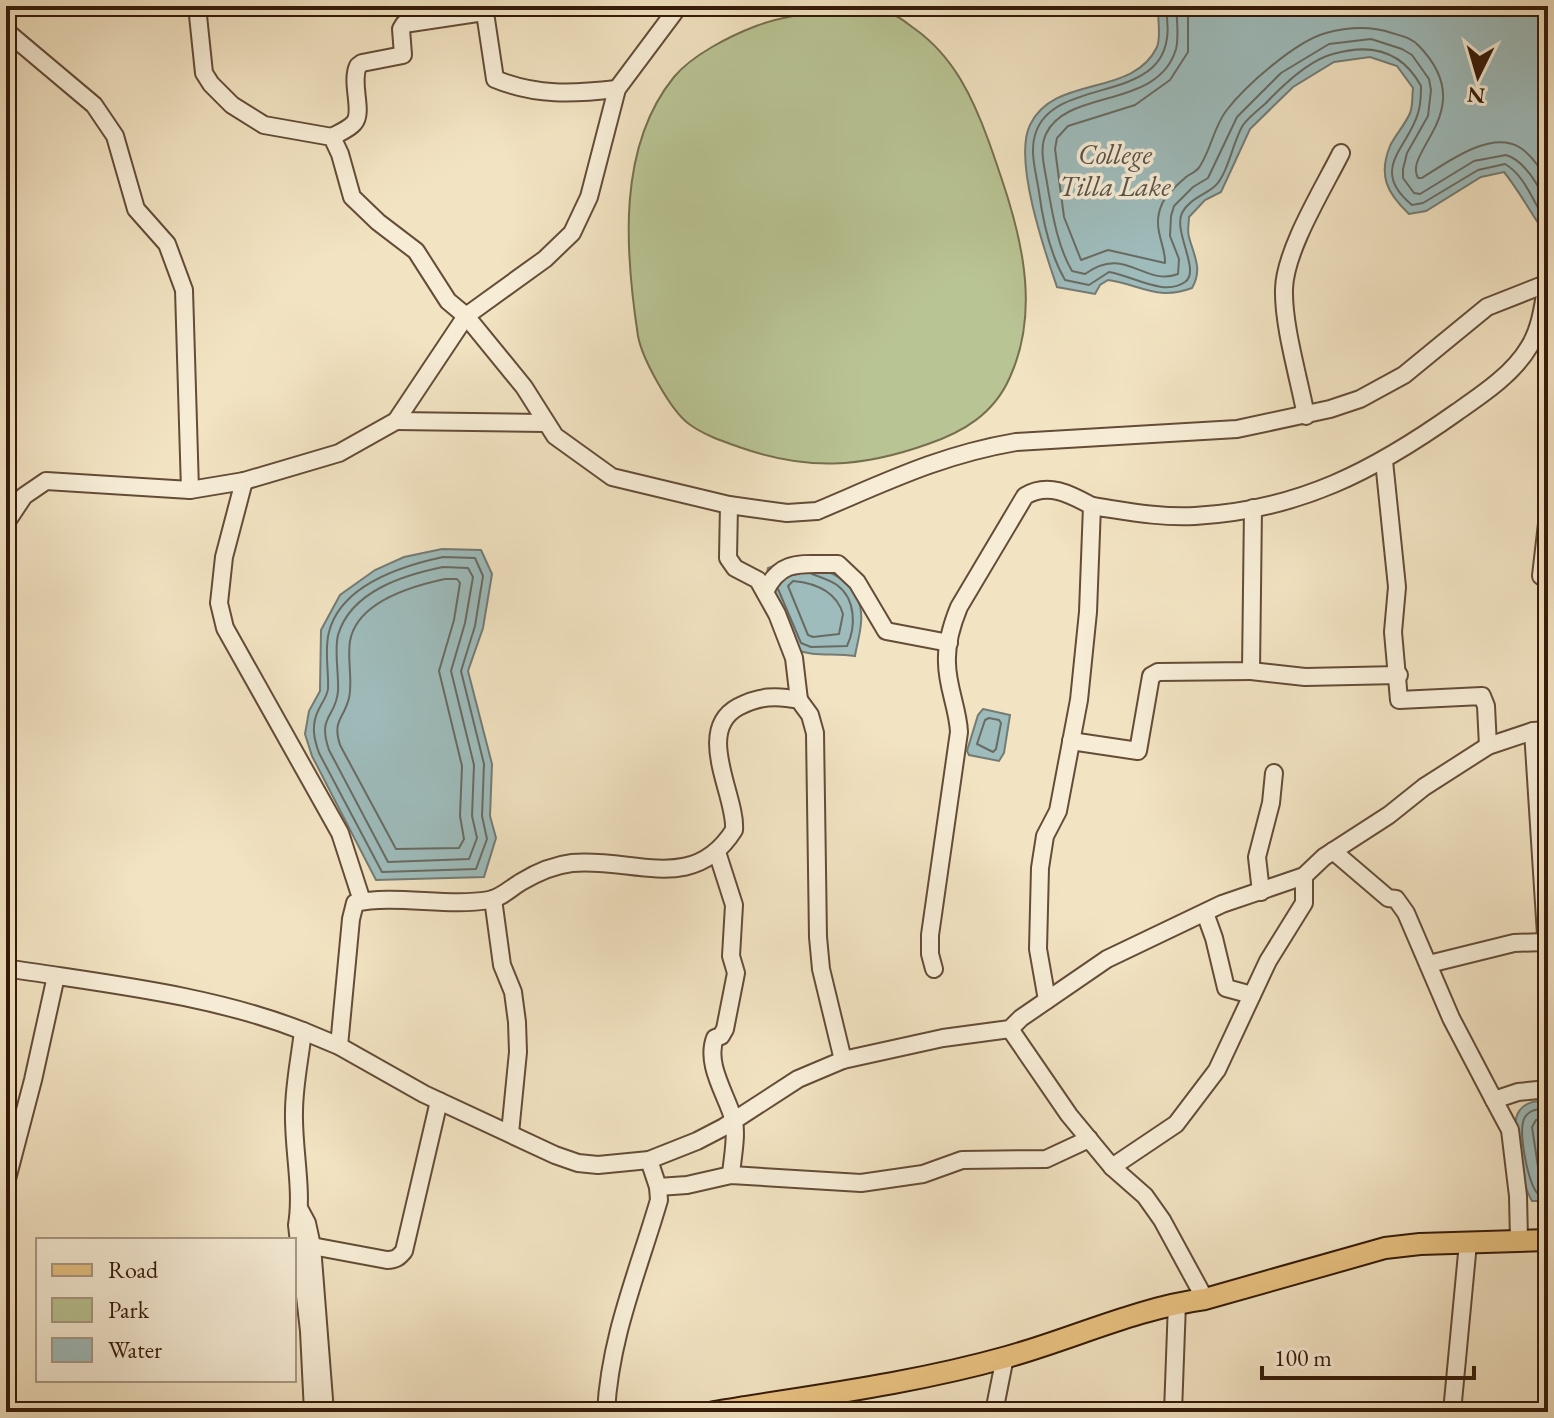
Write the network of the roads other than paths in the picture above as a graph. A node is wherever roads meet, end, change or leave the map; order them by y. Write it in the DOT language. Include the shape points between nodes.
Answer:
graph roads {
  1 [pos="197,6"];
  2 [pos="679,6"];
  3 [pos="484,9"];
  4 [pos="6,31"];
  5 [pos="617,89"];
  6 [pos="332,137"];
  7 [pos="1341,153"];
  8 [pos="1548,283"];
  9 [pos="466,316"];
  10 [pos="1543,330"];
  11 [pos="1306,416"];
  12 [pos="396,421"];
  13 [pos="544,423"];
  14 [pos="1384,461"];
  15 [pos="244,481"];
  16 [pos="190,490"];
  17 [pos="729,505"];
  18 [pos="1092,506"];
  19 [pos="1253,508"];
  20 [pos="1548,515"];
  21 [pos="6,523"];
  22 [pos="1541,576"];
  23 [pos="765,592"];
  24 [pos="949,643"];
  25 [pos="1251,671"];
  26 [pos="1399,675"];
  27 [pos="799,700"];
  28 [pos="1540,730"];
  29 [pos="1071,741"];
  30 [pos="1488,746"];
  31 [pos="1274,773"];
  32 [pos="1333,851"];
  33 [pos="717,852"];
  34 [pos="1304,876"];
  35 [pos="1261,892"];
  36 [pos="493,899"];
  37 [pos="362,901"];
  38 [pos="1205,913"];
  39 [pos="1545,942"];
  40 [pos="1429,964"];
  41 [pos="1548,966"];
  42 [pos="6,968"];
  43 [pos="934,969"];
  44 [pos="56,976"];
  45 [pos="1252,995"];
  46 [pos="1047,1000"];
  47 [pos="1010,1029"];
  48 [pos="303,1031"];
  49 [pos="339,1046"];
  50 [pos="843,1060"];
  51 [pos="1548,1089"];
  52 [pos="1494,1100"];
  53 [pos="439,1101"];
  54 [pos="734,1120"];
  55 [pos="510,1133"];
  56 [pos="1089,1139"];
  57 [pos="649,1160"];
  58 [pos="1112,1167"];
  59 [pos="731,1175"];
  60 [pos="6,1183"];
  61 [pos="658,1187"];
  62 [pos="300,1209"];
  63 [pos="1519,1240"];
  64 [pos="1548,1240"];
  65 [pos="1468,1243"];
  66 [pos="312,1246"];
  67 [pos="1205,1299"];
  68 [pos="1177,1303"];
  69 [pos="1005,1357"];
  70 [pos="313,1412"];
  71 [pos="325,1412"];
  72 [pos="606,1412"];
  73 [pos="714,1412"];
  74 [pos="994,1412"];
  75 [pos="1173,1412"];
  76 [pos="1452,1412"];
  1 -- 6 [label="street" via="204,73 232,105 264,125"];
  2 -- 5 [label="street"];
  3 -- 5 [label="street" via="495,79 541,92"];
  3 -- 6 [label="street" via="404,24 403,55 358,66 357,118"];
  4 -- 16 [label="street" via="105,119 136,209 161,233 172,254 184,290"];
  5 -- 9 [label="street" via="589,197 572,233"];
  6 -- 9 [label="street" via="352,197 416,251 448,301"];
  7 -- 11 [label="street" via="1293,250 1284,289"];
  8 -- 10 [label="street"];
  8 -- 11 [label="street" via="1487,307 1404,375 1360,399"];
  9 -- 12 [label="street"];
  9 -- 13 [label="street" via="524,387"];
  10 -- 14 [label="street" via="1493,385"];
  11 -- 17 [label="street" via="1237,429 982,448 912,469 817,511 787,513"];
  12 -- 13 [label="street"];
  12 -- 15 [label="street" via="339,453"];
  13 -- 17 [label="street" via="612,477"];
  14 -- 19 [label="street" via="1320,492"];
  14 -- 26 [label="street" via="1397,587 1393,632"];
  15 -- 16 [label="street"];
  15 -- 37 [label="street" via="224,557 219,603 225,628 340,833"];
  16 -- 21 [label="street" via="46,481 24,496"];
  17 -- 23 [label="street" via="728,558 735,568 755,577"];
  18 -- 19 [label="street" via="1160,516"];
  18 -- 24 [label="street" via="1050,488 1025,496 959,607"];
  18 -- 29 [label="street" via="1083,673"];
  19 -- 25 [label="street"];
  20 -- 22 [label="street"];
  23 -- 24 [label="street" via="772,576 788,565 838,564 857,582 886,631"];
  23 -- 27 [label="street" via="794,658"];
  24 -- 43 [label="street" via="947,663 959,732 930,935"];
  25 -- 26 [label="street" via="1305,677"];
  25 -- 29 [label="street" via="1151,676 1138,751"];
  26 -- 30 [label="street" via="1399,700 1482,696"];
  27 -- 33 [label="street" via="762,697 731,711 724,722 719,756 735,823"];
  27 -- 50 [label="street" via="815,733 818,937"];
  28 -- 30 [label="street"];
  28 -- 39 [label="street"];
  29 -- 46 [label="street" via="1040,868 1038,949"];
  30 -- 32 [label="street"];
  31 -- 35 [label="street" via="1257,857"];
  32 -- 34 [label="street"];
  32 -- 40 [label="street" via="1406,913"];
  33 -- 36 [label="street" via="693,866 674,869 569,864 524,880"];
  33 -- 54 [label="street" via="734,905 731,956 736,973 725,1029 712,1046 720,1088"];
  34 -- 35 [label="street"];
  34 -- 45 [label="street" via="1304,903"];
  35 -- 38 [label="street"];
  36 -- 37 [label="street"];
  36 -- 55 [label="street" via="517,1022"];
  37 -- 49 [label="street" via="352,908"];
  38 -- 45 [label="street" via="1226,988"];
  38 -- 46 [label="street" via="1107,959"];
  39 -- 40 [label="street" via="1514,943"];
  39 -- 41 [label="street"];
  40 -- 52 [label="street"];
  42 -- 44 [label="street"];
  44 -- 48 [label="street" via="209,1002"];
  44 -- 60 [label="street"];
  45 -- 58 [label="street" via="1217,1070 1176,1124"];
  46 -- 47 [label="street"];
  47 -- 50 [label="street"];
  47 -- 56 [label="street"];
  48 -- 49 [label="street"];
  48 -- 62 [label="street" via="294,1109"];
  49 -- 53 [label="street"];
  50 -- 54 [label="street" via="798,1079"];
  51 -- 52 [label="street"];
  52 -- 63 [label="street" via="1510,1130"];
  53 -- 55 [label="street"];
  53 -- 66 [label="street" via="400,1256 387,1260"];
  54 -- 57 [label="street"];
  54 -- 59 [label="street"];
  55 -- 57 [label="street" via="578,1163"];
  56 -- 58 [label="street"];
  56 -- 59 [label="street" via="1046,1159 962,1160 923,1174 861,1183"];
  57 -- 61 [label="street"];
  58 -- 67 [label="street" via="1145,1196 1162,1220"];
  59 -- 61 [label="street"];
  61 -- 72 [label="street" via="659,1200 612,1352"];
  62 -- 66 [label="street"];
  62 -- 70 [label="street" via="297,1225"];
  63 -- 64 [label="main road"];
  63 -- 65 [label="main road"];
  65 -- 67 [label="main road" via="1385,1248"];
  65 -- 76 [label="street"];
  66 -- 71 [label="street"];
  67 -- 68 [label="main road"];
  68 -- 69 [label="main road"];
  68 -- 75 [label="street"];
  69 -- 73 [label="main road" via="929,1377"];
  69 -- 74 [label="street"];
}
